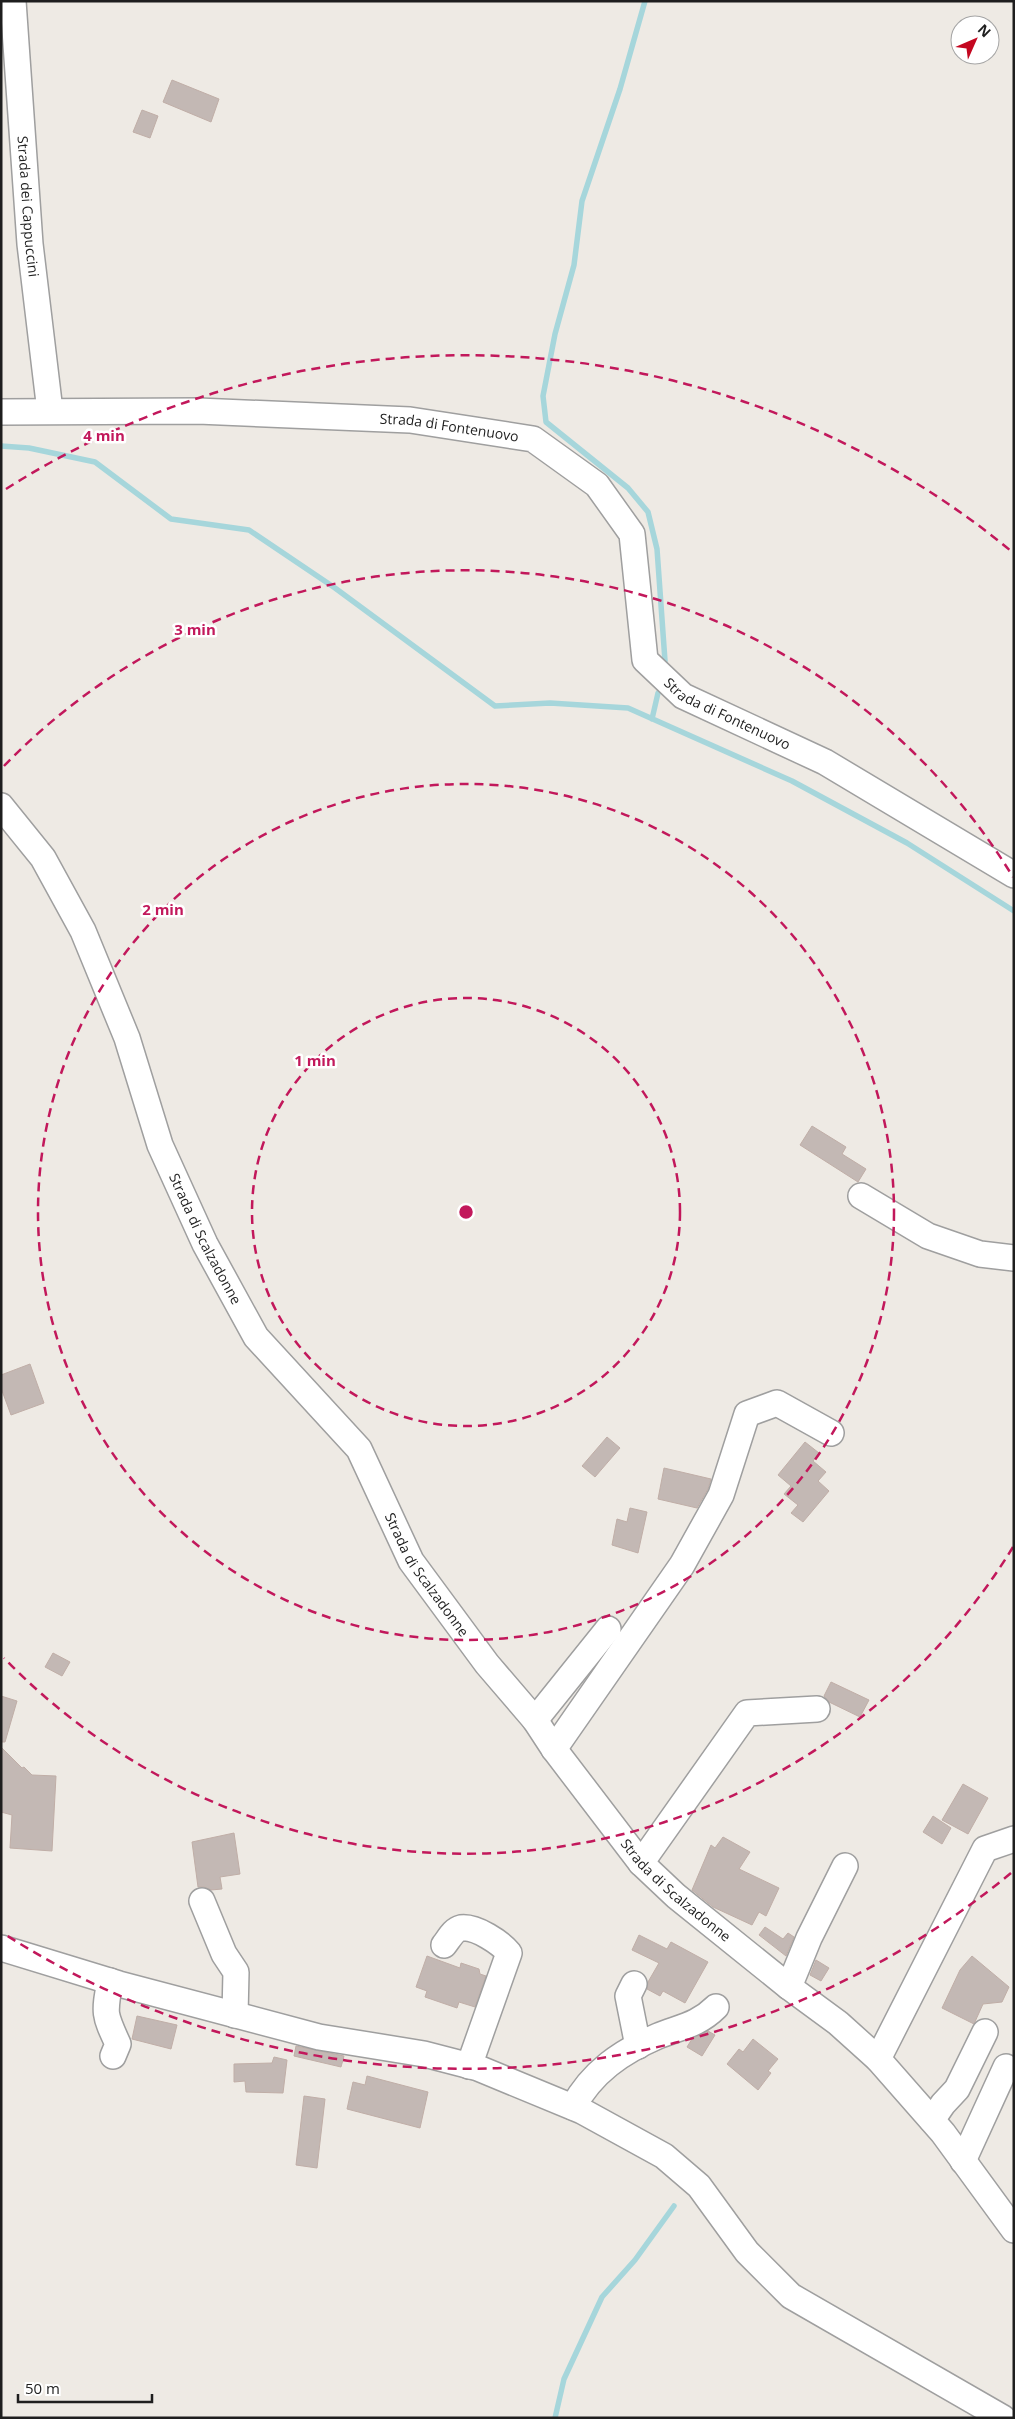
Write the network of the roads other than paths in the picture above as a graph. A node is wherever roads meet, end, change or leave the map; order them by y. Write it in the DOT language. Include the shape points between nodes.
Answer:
graph roads {
  1 [pos="13,1"];
  2 [pos="50,411"];
  3 [pos="1,412"];
  4 [pos="1,806"];
  5 [pos="1014,875"];
  6 [pos="861,1196"];
  7 [pos="1014,1258"];
  8 [pos="831,1433"];
  9 [pos="608,1629"];
  10 [pos="816,1709"];
  11 [pos="535,1720"];
  12 [pos="554,1749"];
  13 [pos="1014,1839"];
  14 [pos="641,1863"];
  15 [pos="845,1866"];
  16 [pos="202,1901"];
  17 [pos="444,1945"];
  18 [pos="1,1948"];
  19 [pos="110,1981"];
  20 [pos="634,1984"];
  21 [pos="789,1987"];
  22 [pos="716,2007"];
  23 [pos="234,2015"];
  24 [pos="985,2032"];
  25 [pos="638,2046"];
  26 [pos="113,2056"];
  27 [pos="878,2059"];
  28 [pos="469,2066"];
  29 [pos="1006,2067"];
  30 [pos="573,2107"];
  31 [pos="932,2120"];
  32 [pos="964,2161"];
  33 [pos="1014,2230"];
  34 [pos="1003,2418"];
  1 -- 2 [label="street, Strada dei Cappuccini" via="30,244"];
  2 -- 3 [label="street, Strada di Fontenuovo"];
  2 -- 5 [label="street, Strada di Fontenuovo" via="198,411 410,420 533,439 597,485 632,534 645,660 683,696 825,762"];
  4 -- 11 [label="street, Strada di Scalzadonne" via="42,858 83,931 127,1038 160,1145 205,1244 256,1337 359,1449 411,1561 487,1664"];
  6 -- 7 [label="street" via="928,1236 980,1254"];
  8 -- 12 [label="street" via="777,1403 747,1414 721,1495 682,1565"];
  9 -- 11 [label="street"];
  10 -- 14 [label="street" via="747,1713"];
  11 -- 12 [label="street, Strada di Scalzadonne"];
  12 -- 14 [label="street, Strada di Scalzadonne"];
  13 -- 27 [label="street" via="985,1849"];
  14 -- 21 [label="street, Strada di Scalzadonne" via="676,1896"];
  15 -- 21 [label="street"];
  16 -- 23 [label="street" via="224,1954 236,1972"];
  17 -- 28 [label="street" via="462,1928 476,1930 509,1953"];
  18 -- 19 [label="street"];
  19 -- 23 [label="street"];
  19 -- 26 [label="street" via="105,2011 110,2031 118,2044"];
  20 -- 25 [label="street" via="628,1996"];
  21 -- 27 [label="street, Strada di Scalzadonne" via="838,2023"];
  22 -- 25 [label="street" via="704,2019"];
  23 -- 28 [label="street" via="319,2037 424,2054"];
  24 -- 31 [label="street" via="957,2089"];
  25 -- 30 [label="street" via="611,2060 590,2080"];
  27 -- 31 [label="street, Strada di Scalzadonne"];
  28 -- 30 [label="street"];
  29 -- 32 [label="street"];
  30 -- 34 [label="street" via="664,2156 700,2186 746,2252 791,2296"];
  31 -- 32 [label="street, Strada di Scalzadonne"];
  32 -- 33 [label="street, Strada di Scalzadonne"];
}
